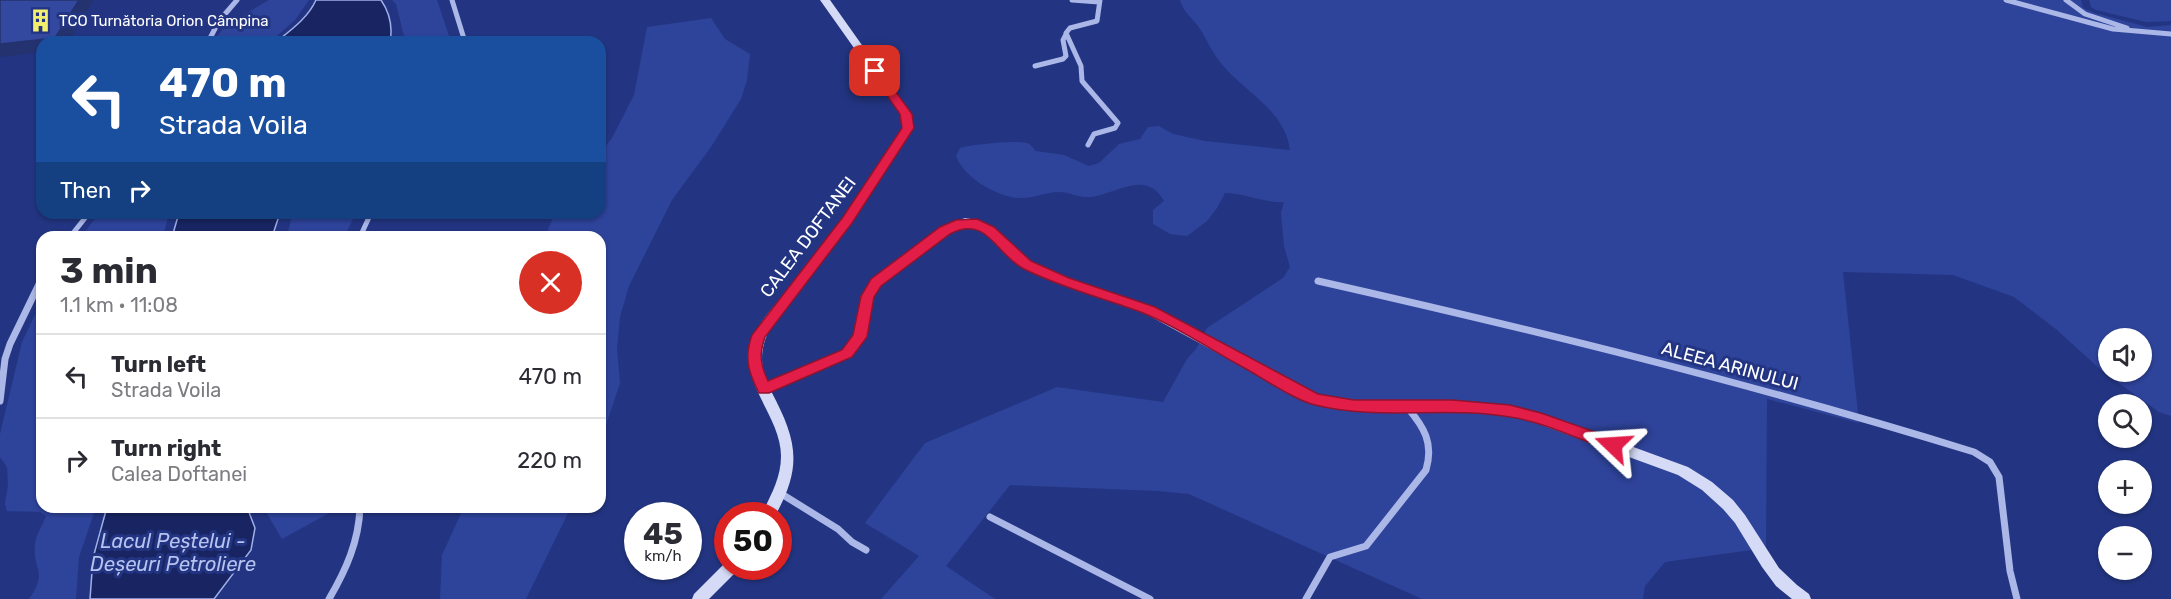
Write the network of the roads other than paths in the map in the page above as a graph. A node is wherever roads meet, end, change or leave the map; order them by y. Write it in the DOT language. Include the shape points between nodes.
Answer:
graph roads {
  1 [pos="237,0"];
  2 [pos="452,0"];
  3 [pos="825,0"];
  4 [pos="1072,0"];
  5 [pos="2006,0"];
  6 [pos="2066,0"];
  7 [pos="1100,1"];
  8 [pos="1066,33"];
  9 [pos="2145,33"];
  10 [pos="2171,34"];
  11 [pos="211,36"];
  12 [pos="463,36"];
  13 [pos="1035,66"];
  14 [pos="1088,145"];
  15 [pos="84,219"];
  16 [pos="75,231"];
  17 [pos="1318,281"];
  18 [pos="36,290"];
  19 [pos="764,389"];
  20 [pos="0,401"];
  21 [pos="1407,407"];
  22 [pos="780,493"];
  23 [pos="775,502"];
  24 [pos="359,513"];
  25 [pos="990,518"];
  26 [pos="866,550"];
  27 [pos="718,580"];
  28 [pos="329,599"];
  29 [pos="699,599"];
  30 [pos="1149,599"];
  31 [pos="1305,599"];
  32 [pos="1804,599"];
  33 [pos="2017,599"];
  1 -- 11 [label="street"];
  2 -- 12 [label="street"];
  3 -- 19 [label="main road, CALEA DOFTANEI" via="903,110 908,128 848,220 759,335 753,350 754,365"];
  4 -- 7 [label="street"];
  5 -- 9 [label="street" via="2080,22"];
  6 -- 9 [label="street" via="2085,14"];
  7 -- 8 [label="street" via="1098,21 1070,28"];
  8 -- 13 [label="street" via="1064,59"];
  8 -- 14 [label="street" via="1081,66 1082,81 1118,123 1115,128 1093,134"];
  9 -- 10 [label="street"];
  15 -- 16 [label="street"];
  17 -- 33 [label="street, ALEEA ARINULUI" via="1722,378 1974,452 1989,460 1999,477"];
  18 -- 20 [label="street" via="5,359"];
  19 -- 21 [label="main road" via="847,353 860,337 867,296 876,282 950,227 965,222 984,226 1016,257 1037,270 1150,311 1315,399 1342,405"];
  19 -- 22 [label="main road, CALEA DOFTANEI" via="787,443 787,468"];
  21 -- 31 [label="street" via="1430,443 1426,470 1366,546 1330,557"];
  21 -- 32 [label="main road" via="1471,407 1519,413 1683,471 1699,479 1730,506 1769,569"];
  22 -- 23 [label="main road, CALEA DOFTANEI"];
  22 -- 26 [label="street"];
  24 -- 28 [label="street" via="353,551"];
  25 -- 30 [label="street"];
  27 -- 29 [label="main road"];
}
